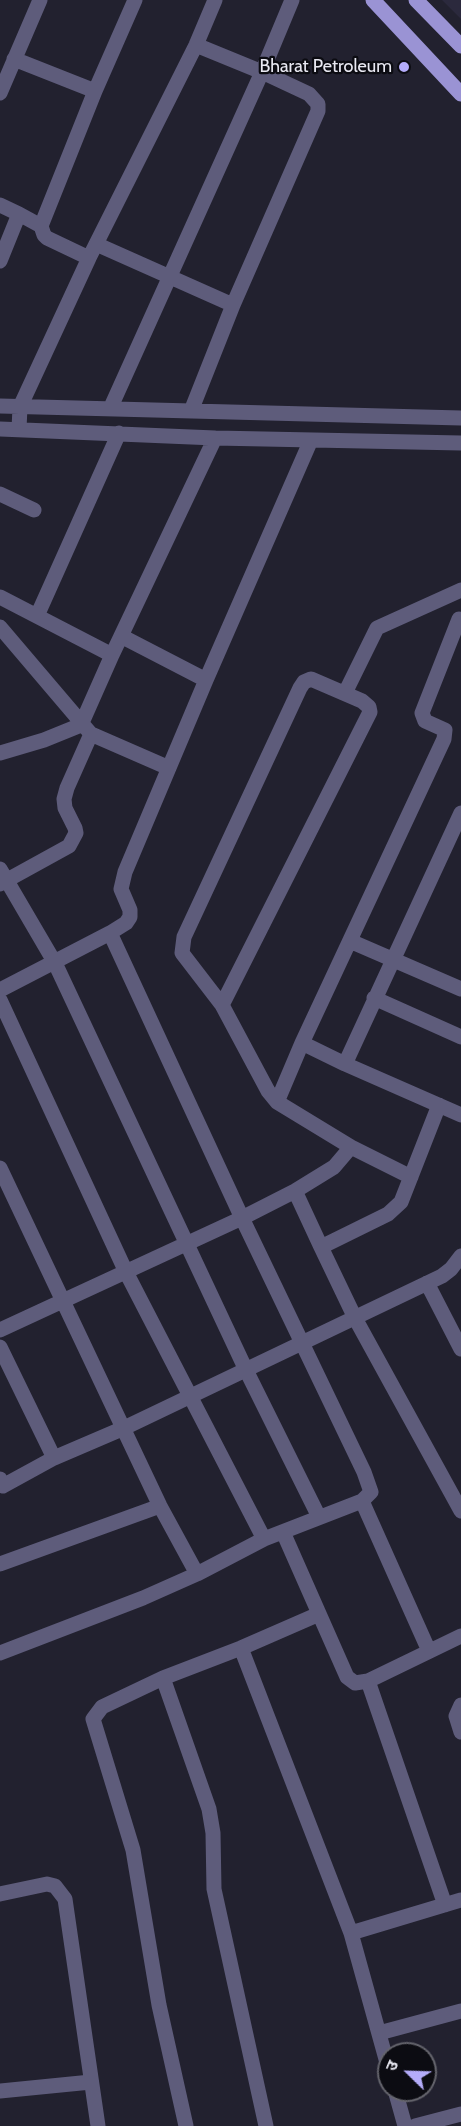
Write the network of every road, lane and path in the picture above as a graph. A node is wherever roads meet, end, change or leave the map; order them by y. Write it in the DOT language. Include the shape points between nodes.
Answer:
graph roads {
  1 [pos="40,0"];
  2 [pos="135,0"];
  3 [pos="215,0"];
  4 [pos="292,0"];
  5 [pos="373,0"];
  6 [pos="416,0"];
  7 [pos="196,45"];
  8 [pos="461,46"];
  9 [pos="14,59"];
  10 [pos="262,72"];
  11 [pos="95,91"];
  12 [pos="0,93"];
  13 [pos="461,94"];
  14 [pos="0,205"];
  15 [pos="19,214"];
  16 [pos="41,226"];
  17 [pos="93,251"];
  18 [pos="0,261"];
  19 [pos="168,277"];
  20 [pos="233,305"];
  21 [pos="0,406"];
  22 [pos="110,409"];
  23 [pos="191,411"];
  24 [pos="240,413"];
  25 [pos="461,418"];
  26 [pos="20,419"];
  27 [pos="0,429"];
  28 [pos="118,433"];
  29 [pos="215,438"];
  30 [pos="239,438"];
  31 [pos="311,440"];
  32 [pos="461,443"];
  33 [pos="0,494"];
  34 [pos="34,510"];
  35 [pos="461,590"];
  36 [pos="0,597"];
  37 [pos="37,616"];
  38 [pos="460,617"];
  39 [pos="0,627"];
  40 [pos="121,636"];
  41 [pos="112,655"];
  42 [pos="206,680"];
  43 [pos="345,693"];
  44 [pos="86,730"];
  45 [pos="0,753"];
  46 [pos="169,768"];
  47 [pos="461,813"];
  48 [pos="2,878"];
  49 [pos="110,933"];
  50 [pos="350,940"];
  51 [pos="393,959"];
  52 [pos="55,963"];
  53 [pos="461,989"];
  54 [pos="0,990"];
  55 [pos="374,999"];
  56 [pos="0,1000"];
  57 [pos="222,1005"];
  58 [pos="461,1037"];
  59 [pos="302,1043"];
  60 [pos="345,1064"];
  61 [pos="277,1102"];
  62 [pos="439,1104"];
  63 [pos="461,1115"];
  64 [pos="351,1147"];
  65 [pos="0,1167"];
  66 [pos="411,1177"];
  67 [pos="295,1191"];
  68 [pos="242,1218"];
  69 [pos="186,1243"];
  70 [pos="321,1247"];
  71 [pos="461,1256"];
  72 [pos="126,1272"];
  73 [pos="427,1283"];
  74 [pos="63,1302"];
  75 [pos="355,1318"];
  76 [pos="0,1330"];
  77 [pos="303,1343"];
  78 [pos="0,1347"];
  79 [pos="461,1349"];
  80 [pos="246,1370"];
  81 [pos="191,1396"];
  82 [pos="124,1428"];
  83 [pos="54,1458"];
  84 [pos="0,1479"];
  85 [pos="362,1501"];
  86 [pos="160,1506"];
  87 [pos="461,1511"];
  88 [pos="319,1517"];
  89 [pos="283,1532"];
  90 [pos="264,1539"];
  91 [pos="0,1564"];
  92 [pos="197,1574"];
  93 [pos="319,1614"];
  94 [pos="461,1636"];
  95 [pos="241,1648"];
  96 [pos="429,1652"];
  97 [pos="0,1653"];
  98 [pos="163,1678"];
  99 [pos="368,1681"];
  100 [pos="461,1705"];
  101 [pos="461,1732"];
  102 [pos="0,1894"];
  103 [pos="461,1900"];
  104 [pos="444,1905"];
  105 [pos="351,1933"];
  106 [pos="461,2011"];
  107 [pos="379,2033"];
  108 [pos="381,2042"];
  109 [pos="91,2082"];
  110 [pos="0,2091"];
  111 [pos="398,2102"];
  112 [pos="461,2114"];
  113 [pos="98,2126"];
  114 [pos="186,2126"];
  115 [pos="266,2126"];
  116 [pos="405,2126"];
  117 [pos="415,2126"];
  1 -- 9 [label="street"];
  2 -- 11 [label="street"];
  3 -- 7 [label="street"];
  4 -- 10 [label="street"];
  5 -- 13 [label="main road"];
  6 -- 8 [label="main road"];
  7 -- 10 [label="street"];
  7 -- 17 [label="street"];
  9 -- 11 [label="street"];
  9 -- 12 [label="street"];
  10 -- 19 [label="street"];
  10 -- 20 [label="street" via="309,94 318,111"];
  11 -- 16 [label="street"];
  14 -- 15 [label="street"];
  15 -- 16 [label="street"];
  15 -- 18 [label="street"];
  16 -- 17 [label="street" via="47,237"];
  17 -- 19 [label="street"];
  17 -- 26 [label="street"];
  19 -- 20 [label="street"];
  19 -- 22 [label="street"];
  20 -- 23 [label="street"];
  21 -- 26 [label="street"];
  22 -- 23 [label="street"];
  22 -- 26 [label="street"];
  23 -- 24 [label="street"];
  24 -- 25 [label="street"];
  24 -- 30 [label="street"];
  26 -- 27 [label="street"];
  26 -- 28 [label="street"];
  28 -- 29 [label="street"];
  28 -- 37 [label="street"];
  29 -- 30 [label="street"];
  29 -- 40 [label="street"];
  30 -- 31 [label="street"];
  31 -- 32 [label="street"];
  31 -- 42 [label="street"];
  33 -- 34 [label="street"];
  35 -- 43 [label="street" via="377,628"];
  36 -- 37 [label="street"];
  37 -- 41 [label="street"];
  38 -- 50 [label="street" via="422,714 425,721 445,730 446,735"];
  39 -- 44 [label="street"];
  40 -- 41 [label="street"];
  40 -- 42 [label="street"];
  41 -- 44 [label="street"];
  42 -- 46 [label="street"];
  43 -- 57 [label="street" via="367,705 370,712"];
  43 -- 57 [label="street" via="311,679 301,685 184,937 185,960"];
  44 -- 45 [label="street"];
  44 -- 46 [label="street"];
  44 -- 48 [label="street" via="64,799 76,833 69,846"];
  46 -- 49 [label="street" via="123,878 121,890 130,918"];
  47 -- 51 [label="street"];
  48 -- 52 [label="street"];
  49 -- 52 [label="street"];
  49 -- 68 [label="street"];
  50 -- 51 [label="street"];
  50 -- 59 [label="street"];
  51 -- 53 [label="street"];
  51 -- 55 [label="street"];
  52 -- 54 [label="street"];
  52 -- 69 [label="street"];
  55 -- 58 [label="street"];
  55 -- 60 [label="street"];
  56 -- 72 [label="street"];
  57 -- 61 [label="street"];
  59 -- 60 [label="street"];
  59 -- 61 [label="street"];
  60 -- 62 [label="street"];
  61 -- 64 [label="street"];
  62 -- 63 [label="street"];
  62 -- 66 [label="street"];
  64 -- 66 [label="street"];
  64 -- 67 [label="street" via="334,1167"];
  65 -- 74 [label="street"];
  66 -- 70 [label="street" via="396,1209"];
  67 -- 68 [label="street"];
  67 -- 70 [label="street"];
  68 -- 69 [label="street"];
  68 -- 77 [label="street"];
  69 -- 72 [label="street"];
  69 -- 80 [label="street"];
  70 -- 75 [label="street"];
  71 -- 73 [label="street" via="451,1269"];
  72 -- 74 [label="street"];
  72 -- 81 [label="street"];
  73 -- 75 [label="street"];
  73 -- 79 [label="street"];
  74 -- 76 [label="street"];
  74 -- 82 [label="street"];
  75 -- 77 [label="street"];
  75 -- 87 [label="street"];
  77 -- 80 [label="street"];
  77 -- 85 [label="street" via="371,1488"];
  78 -- 83 [label="street"];
  80 -- 81 [label="street"];
  80 -- 88 [label="street"];
  81 -- 82 [label="street"];
  81 -- 90 [label="street"];
  82 -- 83 [label="street"];
  82 -- 86 [label="street"];
  83 -- 84 [label="street" via="3,1486"];
  85 -- 88 [label="street"];
  85 -- 96 [label="street"];
  86 -- 91 [label="street"];
  86 -- 92 [label="street"];
  88 -- 89 [label="street"];
  89 -- 90 [label="street"];
  89 -- 93 [label="street"];
  90 -- 92 [label="street"];
  92 -- 97 [label="street" via="143,1599"];
  93 -- 95 [label="street"];
  93 -- 99 [label="street" via="347,1677 355,1683"];
  94 -- 96 [label="street"];
  95 -- 98 [label="street"];
  95 -- 105 [label="street"];
  96 -- 99 [label="street"];
  98 -- 114 [label="street" via="102,1707 93,1722 133,1850 159,2005"];
  98 -- 115 [label="street" via="209,1809 214,1889"];
  99 -- 104 [label="street"];
  100 -- 101 [label="street" via="456,1716"];
  102 -- 109 [label="street" via="46,1884 55,1886 65,1899"];
  103 -- 104 [label="street"];
  104 -- 105 [label="street"];
  105 -- 107 [label="street"];
  106 -- 107 [label="street"];
  107 -- 108 [label="street"];
  109 -- 110 [label="street"];
  109 -- 113 [label="street"];
  111 -- 116 [label="street"];
  112 -- 117 [label="street"];
}
